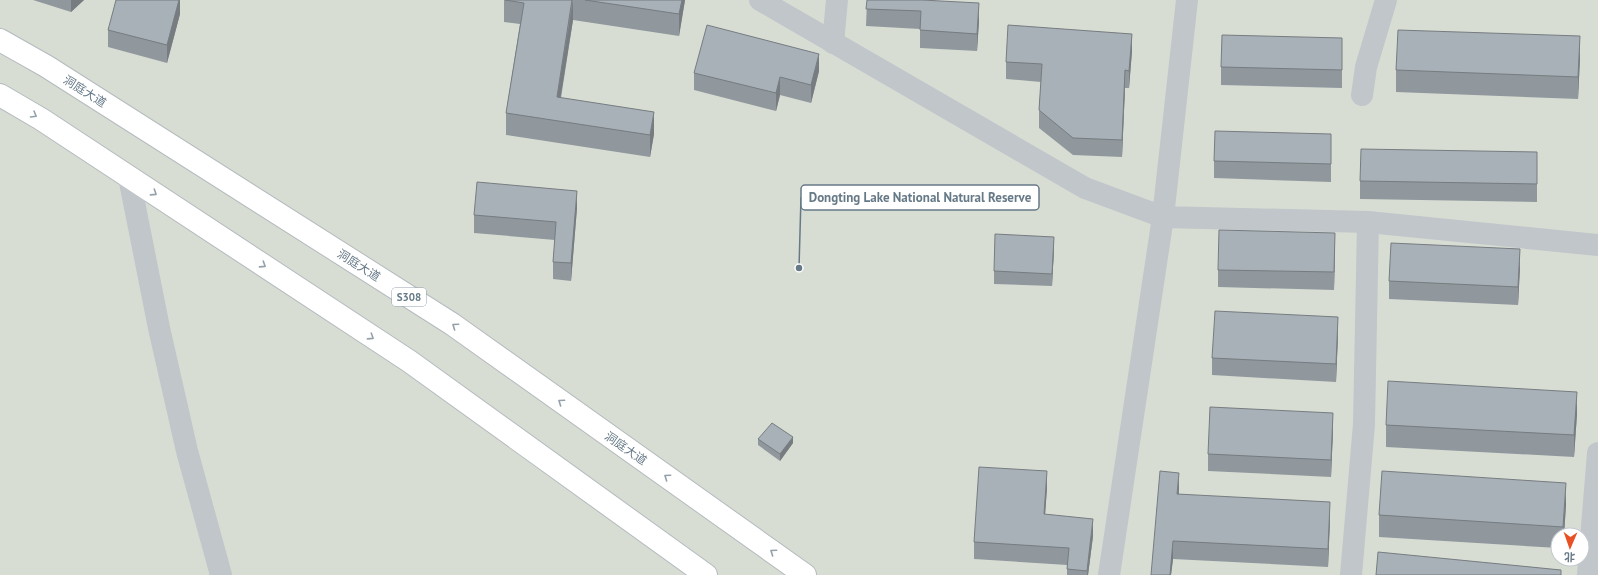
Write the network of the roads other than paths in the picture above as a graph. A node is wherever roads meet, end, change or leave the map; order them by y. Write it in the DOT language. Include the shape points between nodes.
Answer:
graph roads {
  1 [pos="760,0"];
  2 [pos="837,0"];
  3 [pos="1186,0"];
  4 [pos="1386,0"];
  5 [pos="0,40"];
  6 [pos="833,43"];
  7 [pos="0,95"];
  8 [pos="1362,95"];
  9 [pos="129,177"];
  10 [pos="1163,217"];
  11 [pos="1368,222"];
  12 [pos="1598,245"];
  13 [pos="1598,453"];
  14 [pos="221,575"];
  15 [pos="706,575"];
  16 [pos="805,575"];
  17 [pos="1109,575"];
  18 [pos="1351,575"];
  19 [pos="1588,575"];
  1 -- 6 [label="street"];
  2 -- 6 [label="street"];
  3 -- 10 [label="street"];
  4 -- 8 [label="street" via="1366,67"];
  16 -- 5 [label="main road, 洞庭大道 / S308, one-way" via="452,324 46,66"];
  6 -- 10 [label="street" via="1085,188"];
  7 -- 9 [label="main road, one-way"];
  9 -- 14 [label="street" via="185,444"];
  9 -- 15 [label="main road, one-way" via="409,361"];
  10 -- 11 [label="street"];
  10 -- 17 [label="street"];
  11 -- 12 [label="street"];
  11 -- 18 [label="street" via="1364,424"];
  13 -- 19 [label="street"];
}
